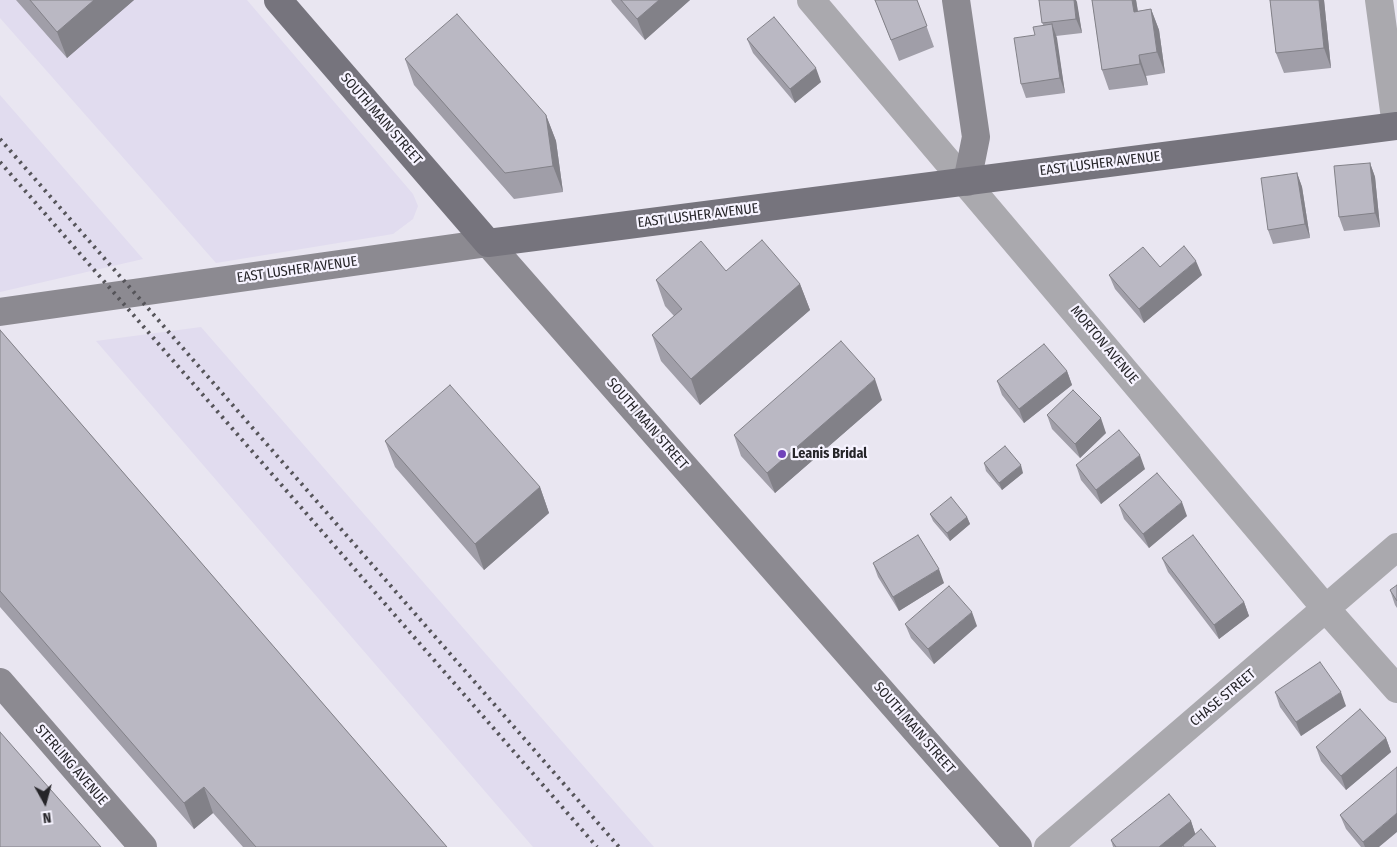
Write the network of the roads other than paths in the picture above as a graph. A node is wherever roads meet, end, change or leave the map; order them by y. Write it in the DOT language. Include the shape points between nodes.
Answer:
graph roads {
  1 [pos="278,0"];
  2 [pos="811,0"];
  3 [pos="956,0"];
  4 [pos="1379,0"];
  5 [pos="1396,126"];
  6 [pos="967,182"];
  7 [pos="488,242"];
  8 [pos="0,312"];
  9 [pos="1397,547"];
  10 [pos="1327,610"];
  11 [pos="0,682"];
  12 [pos="1397,689"];
  13 [pos="143,847"];
  14 [pos="1018,847"];
  15 [pos="1048,847"];
  1 -- 7 [label="main road, SOUTH MAIN STREET"];
  2 -- 6 [label="street, MORTON AVENUE"];
  3 -- 6 [label="street" via="976,137"];
  4 -- 5 [label="street"];
  5 -- 6 [label="main road, EAST LUSHER AVENUE"];
  6 -- 7 [label="main road, EAST LUSHER AVENUE"];
  6 -- 10 [label="street, MORTON AVENUE"];
  7 -- 8 [label="street, EAST LUSHER AVENUE"];
  7 -- 14 [label="street, SOUTH MAIN STREET"];
  9 -- 10 [label="street, CHASE STREET"];
  10 -- 12 [label="street, MORTON AVENUE"];
  10 -- 15 [label="street, CHASE STREET"];
  11 -- 13 [label="street, STERLING AVENUE"];
}
